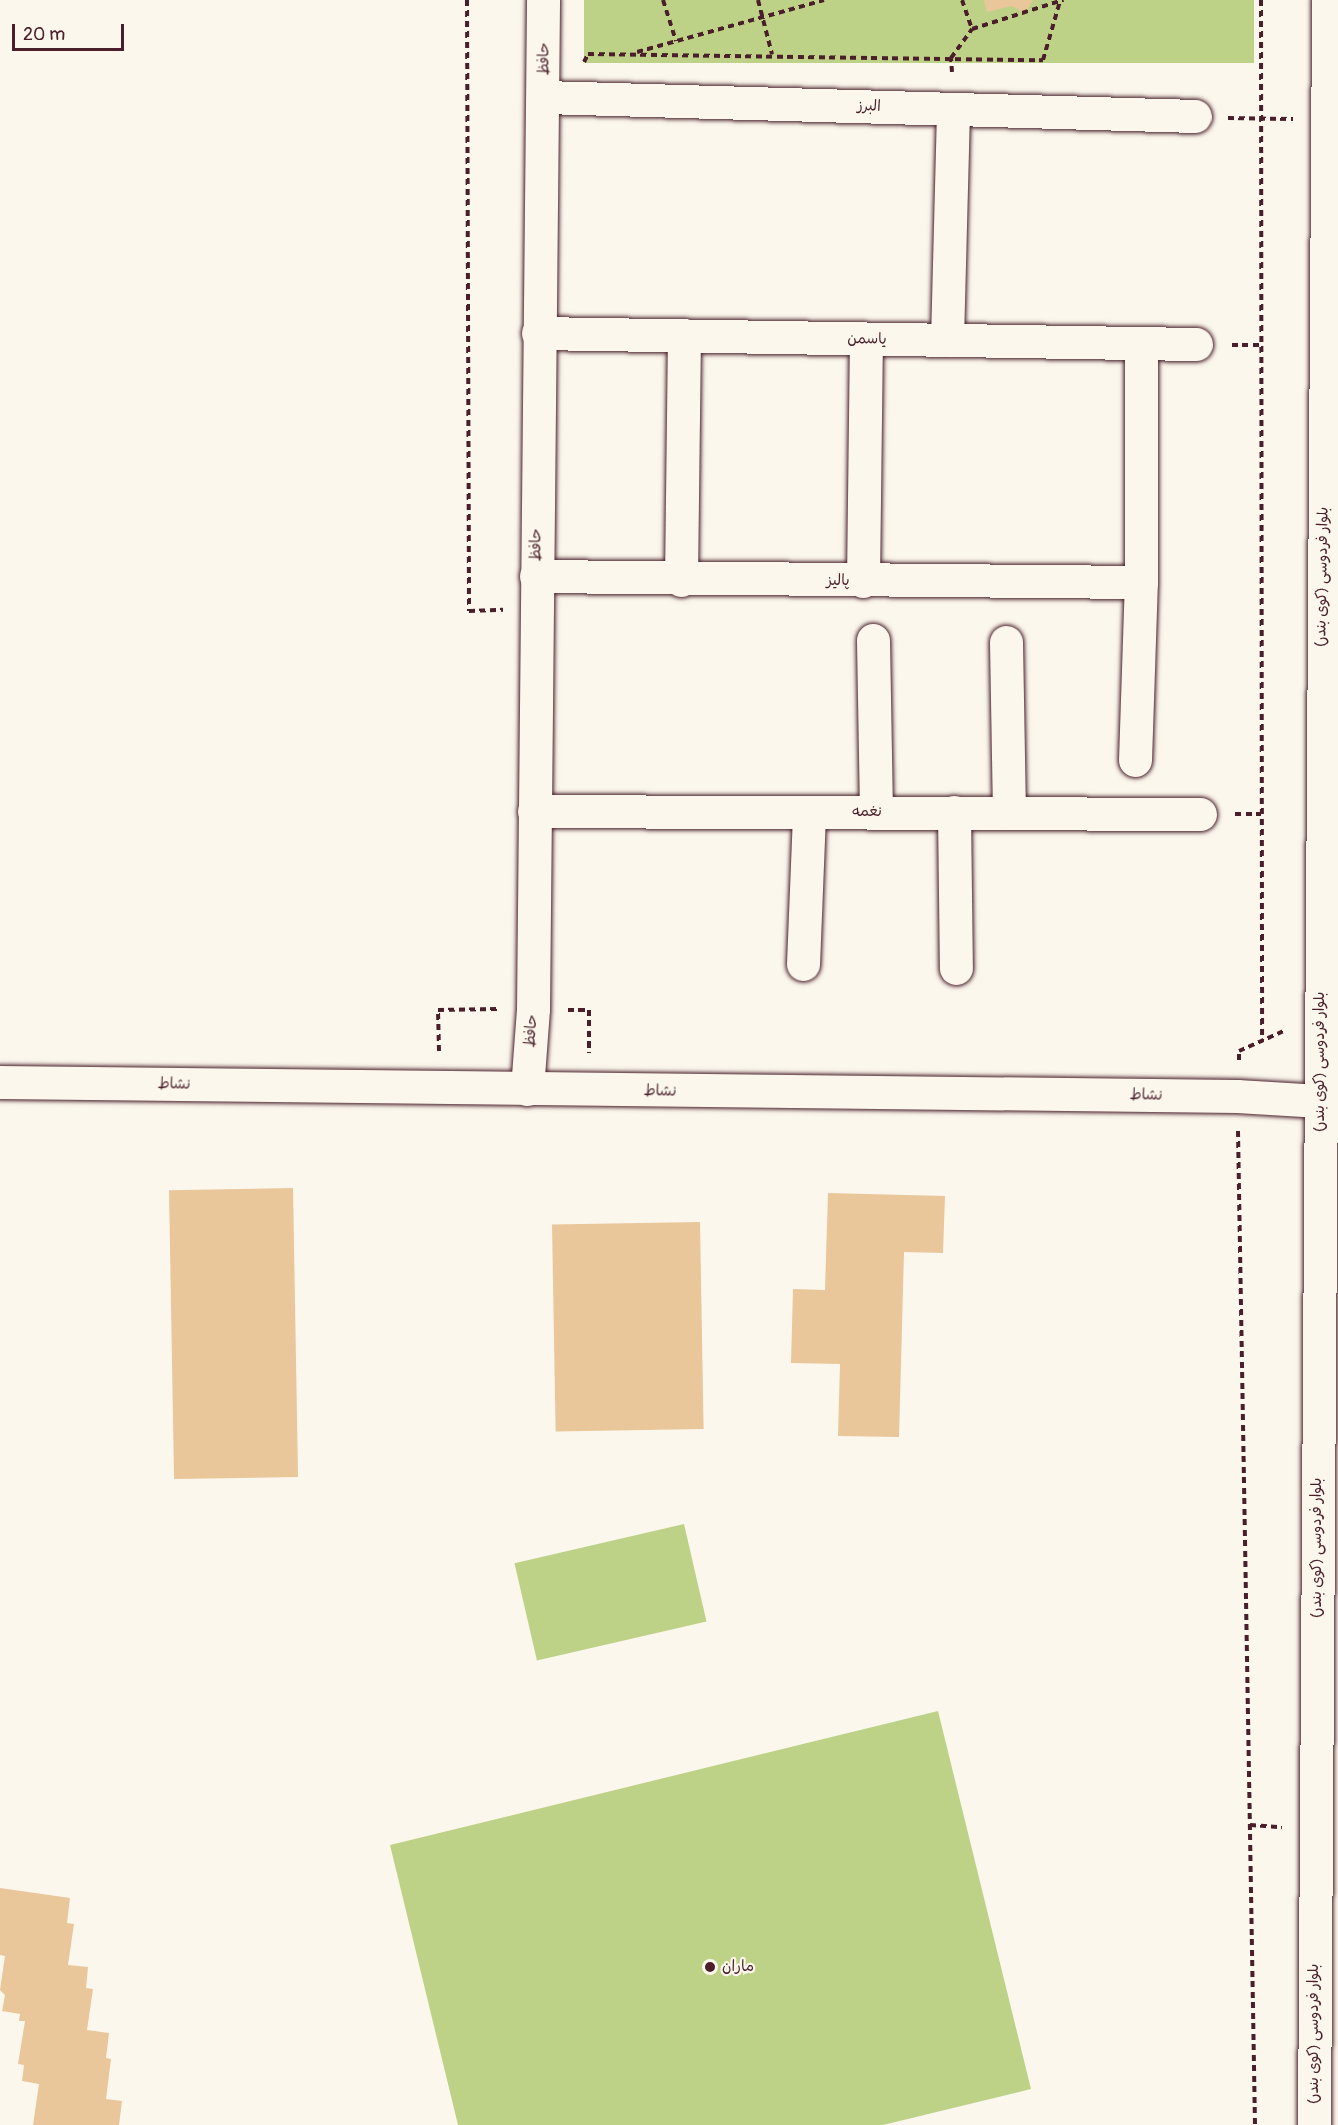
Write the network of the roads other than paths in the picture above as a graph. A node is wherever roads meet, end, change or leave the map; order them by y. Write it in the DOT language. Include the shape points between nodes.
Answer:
graph roads {
  1 [pos="543,0"];
  2 [pos="1328,0"];
  3 [pos="555,97"];
  4 [pos="953,109"];
  5 [pos="1195,116"];
  6 [pos="538,333"];
  7 [pos="684,336"];
  8 [pos="866,339"];
  9 [pos="947,340"];
  10 [pos="1141,343"];
  11 [pos="1196,344"];
  12 [pos="1331,427"];
  13 [pos="536,576"];
  14 [pos="681,580"];
  15 [pos="862,581"];
  16 [pos="1141,582"];
  17 [pos="873,640"];
  18 [pos="1006,642"];
  19 [pos="1135,760"];
  20 [pos="534,811"];
  21 [pos="809,812"];
  22 [pos="876,812"];
  23 [pos="954,812"];
  24 [pos="1009,813"];
  25 [pos="1200,814"];
  26 [pos="803,964"];
  27 [pos="956,968"];
  28 [pos="0,1082"];
  29 [pos="527,1089"];
  30 [pos="1329,1101"];
  31 [pos="1314,2125"];
  1 -- 3 [label="street, حافظ"];
  2 -- 12 [label="street, بلوار فردوسی (کوی بندر)"];
  3 -- 4 [label="street, البرز"];
  3 -- 6 [label="street, حافظ"];
  4 -- 5 [label="street, البرز"];
  4 -- 9 [label="street"];
  6 -- 7 [label="street, یاسمن"];
  6 -- 13 [label="street, حافظ"];
  7 -- 8 [label="street, یاسمن"];
  7 -- 14 [label="street"];
  8 -- 9 [label="street, یاسمن"];
  8 -- 15 [label="street"];
  9 -- 10 [label="street, یاسمن"];
  10 -- 11 [label="street, یاسمن"];
  10 -- 16 [label="street"];
  12 -- 30 [label="street, بلوار فردوسی (کوی بندر)" via="1320,1015"];
  13 -- 14 [label="street, پالیز"];
  13 -- 20 [label="street, حافظ"];
  14 -- 15 [label="street, پالیز"];
  15 -- 16 [label="street, پالیز"];
  16 -- 19 [label="street"];
  17 -- 22 [label="street"];
  18 -- 24 [label="street"];
  20 -- 21 [label="street, نغمه"];
  20 -- 29 [label="street, حافظ" via="533,1009"];
  21 -- 22 [label="street, نغمه"];
  21 -- 26 [label="street"];
  22 -- 23 [label="street, نغمه"];
  23 -- 24 [label="street, نغمه"];
  23 -- 27 [label="street"];
  24 -- 25 [label="street, نغمه"];
  28 -- 29 [label="street, نشاط"];
  29 -- 30 [label="street, نشاط" via="1237,1096"];
  30 -- 31 [label="street, بلوار فردوسی (کوی بندر)"];
}
